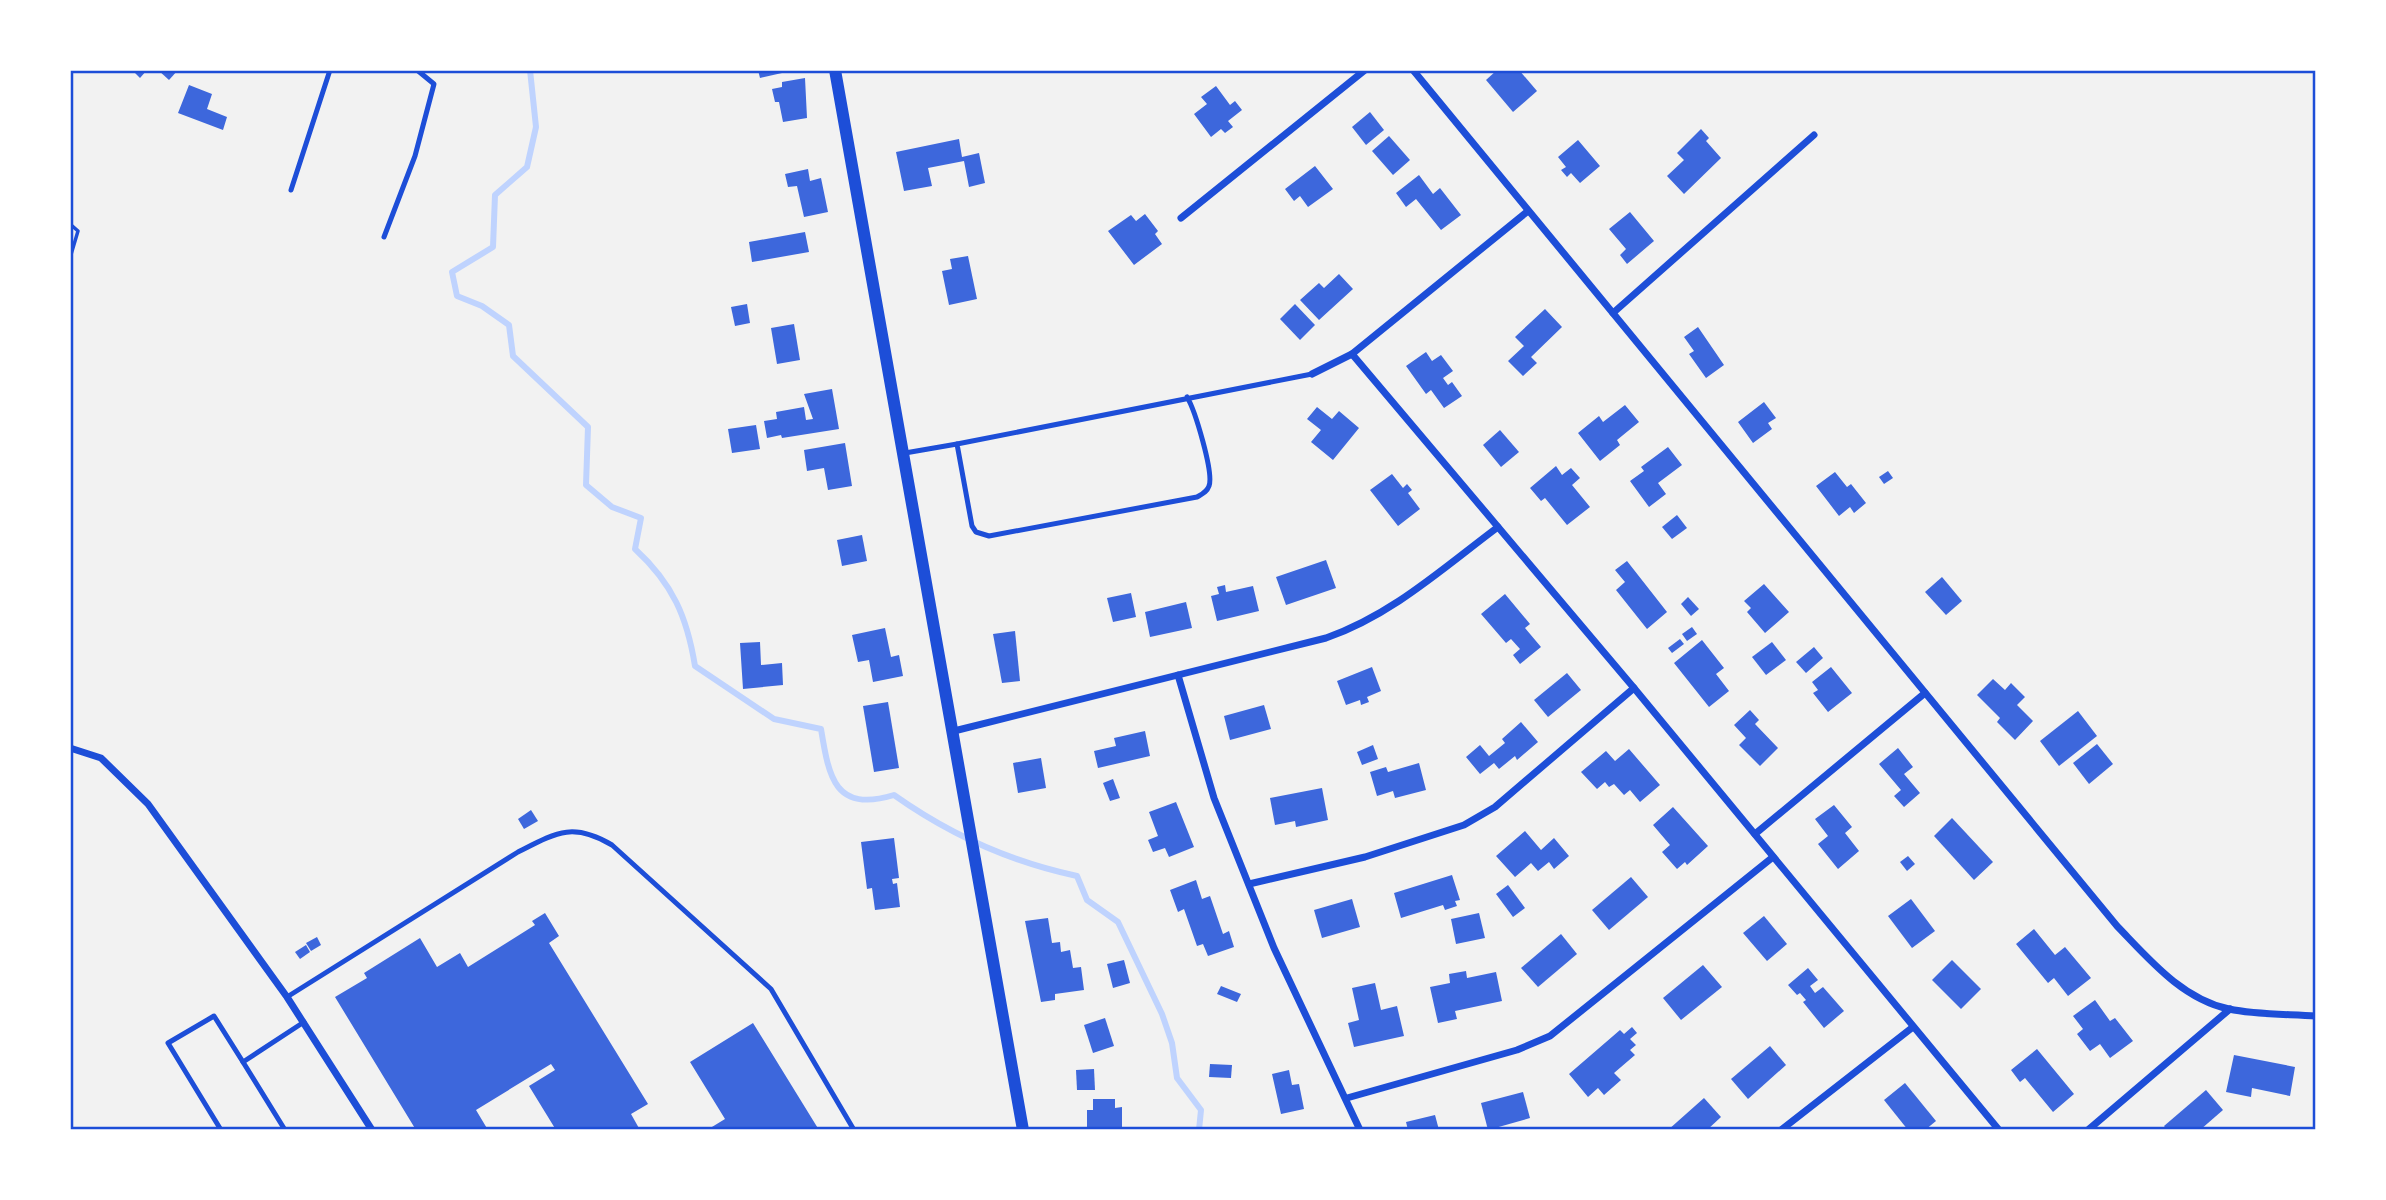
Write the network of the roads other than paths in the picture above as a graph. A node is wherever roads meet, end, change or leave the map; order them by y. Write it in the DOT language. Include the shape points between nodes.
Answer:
graph roads {
  1 [pos="330,70"];
  2 [pos="417,70"];
  3 [pos="835,70"];
  4 [pos="1364,70"];
  5 [pos="1413,70"];
  6 [pos="1814,135"];
  7 [pos="291,190"];
  8 [pos="1528,211"];
  9 [pos="1181,218"];
  10 [pos="384,237"];
  11 [pos="1613,313"];
  12 [pos="1352,354"];
  13 [pos="1312,374"];
  14 [pos="1187,397"];
  15 [pos="957,444"];
  16 [pos="905,453"];
  17 [pos="1498,527"];
  18 [pos="1178,675"];
  19 [pos="1634,688"];
  20 [pos="1925,693"];
  21 [pos="954,731"];
  22 [pos="70,748"];
  23 [pos="1755,834"];
  24 [pos="1773,856"];
  25 [pos="1249,884"];
  26 [pos="287,997"];
  27 [pos="2230,1009"];
  28 [pos="2316,1016"];
  29 [pos="304,1022"];
  30 [pos="1913,1027"];
  31 [pos="243,1062"];
  32 [pos="1348,1098"];
  33 [pos="221,1130"];
  34 [pos="285,1130"];
  35 [pos="372,1130"];
  36 [pos="854,1130"];
  37 [pos="1023,1130"];
  38 [pos="1360,1130"];
  39 [pos="1781,1130"];
  40 [pos="1999,1130"];
  41 [pos="2088,1130"];
  1 -- 7 [label="lane"];
  2 -- 10 [label="lane" via="435,84 415,156"];
  3 -- 16 [label="street"];
  4 -- 9 [label="street"];
  5 -- 8 [label="street"];
  6 -- 11 [label="street"];
  8 -- 11 [label="street"];
  8 -- 12 [label="street"];
  11 -- 20 [label="street"];
  12 -- 13 [label="street"];
  12 -- 17 [label="street"];
  13 -- 14 [label="lane"];
  14 -- 15 [label="lane"];
  14 -- 15 [label="lane" via="1194,408 1210,480 1205,493 1197,498 982,535 972,527"];
  15 -- 16 [label="lane"];
  16 -- 21 [label="street"];
  17 -- 18 [label="street" via="1360,626"];
  17 -- 19 [label="street"];
  18 -- 21 [label="street"];
  18 -- 25 [label="street" via="1214,798"];
  19 -- 23 [label="street"];
  19 -- 25 [label="street" via="1495,807 1464,825 1365,857"];
  20 -- 23 [label="street"];
  20 -- 27 [label="street" via="2117,926 2184,989"];
  21 -- 37 [label="street"];
  22 -- 26 [label="street" via="101,758 148,804"];
  23 -- 24 [label="street"];
  24 -- 30 [label="street"];
  24 -- 32 [label="street" via="1550,1036 1517,1050"];
  25 -- 32 [label="street" via="1274,948"];
  26 -- 29 [label="street"];
  26 -- 36 [label="lane" via="519,852 549,836 580,830 612,845 771,989"];
  27 -- 28 [label="street"];
  27 -- 41 [label="street"];
  29 -- 31 [label="lane"];
  29 -- 35 [label="street"];
  30 -- 39 [label="street"];
  30 -- 40 [label="street"];
  31 -- 33 [label="lane" via="214,1016 168,1043"];
  31 -- 34 [label="lane"];
  32 -- 38 [label="street"];
}
